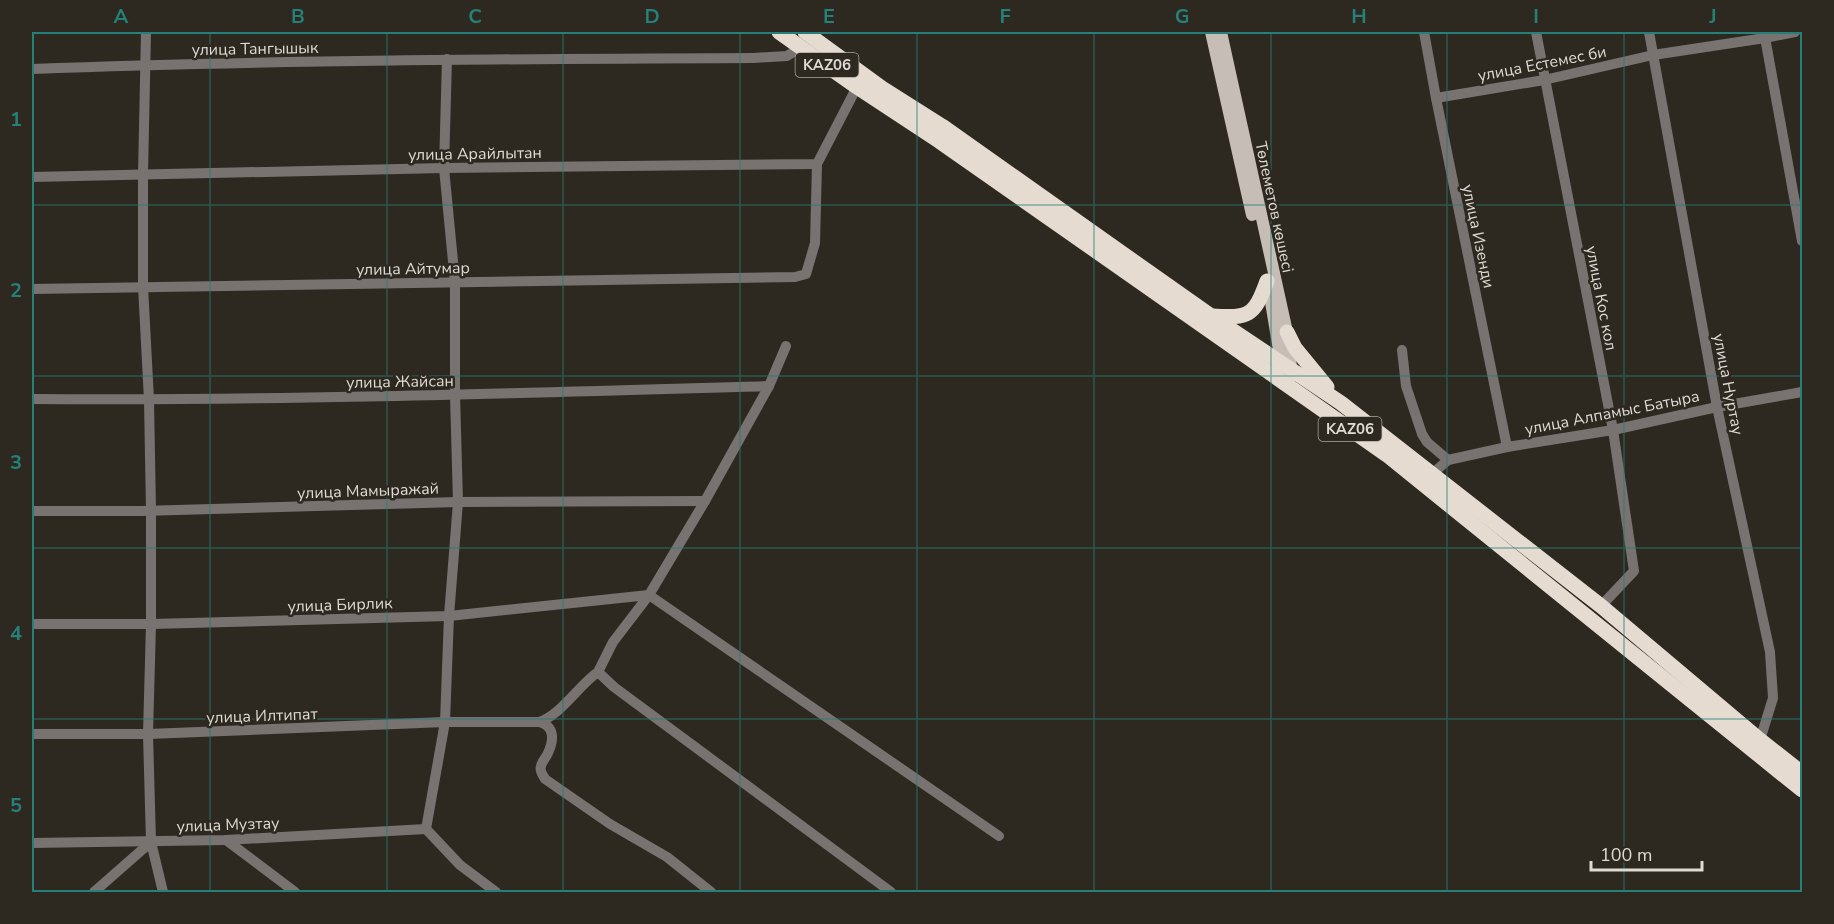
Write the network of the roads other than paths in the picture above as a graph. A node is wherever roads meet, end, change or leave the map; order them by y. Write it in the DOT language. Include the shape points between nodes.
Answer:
graph roads {
  1 [pos="146,32"];
  2 [pos="779,32"];
  3 [pos="805,32"];
  4 [pos="1211,32"];
  5 [pos="1221,32"];
  6 [pos="1424,32"];
  7 [pos="1536,32"];
  8 [pos="1649,32"];
  9 [pos="1795,32"];
  10 [pos="1764,35"];
  11 [pos="801,47"];
  12 [pos="1653,55"];
  13 [pos="447,59"];
  14 [pos="146,65"];
  15 [pos="32,69"];
  16 [pos="860,80"];
  17 [pos="1544,80"];
  18 [pos="1436,98"];
  19 [pos="817,164"];
  20 [pos="444,168"];
  21 [pos="143,176"];
  22 [pos="32,177"];
  23 [pos="1803,241"];
  24 [pos="455,282"];
  25 [pos="1267,282"];
  26 [pos="143,286"];
  27 [pos="32,288"];
  28 [pos="1211,316"];
  29 [pos="1287,332"];
  30 [pos="786,346"];
  31 [pos="1402,350"];
  32 [pos="1288,377"];
  33 [pos="769,386"];
  34 [pos="1803,392"];
  35 [pos="455,395"];
  36 [pos="32,399"];
  37 [pos="149,400"];
  38 [pos="1341,403"];
  39 [pos="1717,407"];
  40 [pos="1613,430"];
  41 [pos="1507,447"];
  42 [pos="1448,460"];
  43 [pos="1432,474"];
  44 [pos="705,501"];
  45 [pos="458,502"];
  46 [pos="151,511"];
  47 [pos="32,512"];
  48 [pos="649,595"];
  49 [pos="1601,606"];
  50 [pos="449,616"];
  51 [pos="32,624"];
  52 [pos="151,624"];
  53 [pos="598,672"];
  54 [pos="445,722"];
  55 [pos="539,722"];
  56 [pos="32,734"];
  57 [pos="148,734"];
  58 [pos="1760,740"];
  59 [pos="1803,773"];
  60 [pos="1803,790"];
  61 [pos="426,829"];
  62 [pos="999,836"];
  63 [pos="226,840"];
  64 [pos="151,842"];
  65 [pos="32,843"];
  66 [pos="94,892"];
  67 [pos="164,892"];
  68 [pos="295,892"];
  69 [pos="496,892"];
  70 [pos="711,892"];
  71 [pos="891,892"];
  1 -- 14 [label="street"];
  2 -- 11 [label="highway, KАZ06"];
  3 -- 16 [label="highway, KАZ06"];
  4 -- 25 [label="main road, Төлеметов көшесі"];
  5 -- 29 [label="main road, Төлеметов көшесі"];
  6 -- 18 [label="street, улица Изенди"];
  7 -- 17 [label="street, улица Кос кол"];
  8 -- 12 [label="street, улица Нуртау"];
  9 -- 10 [label="street, улица Естемес би"];
  10 -- 12 [label="street, улица Естемес би"];
  10 -- 23 [label="street"];
  11 -- 13 [label="street, улица Тангышык" via="787,56 753,58"];
  11 -- 16 [label="highway, KАZ06"];
  12 -- 17 [label="street, улица Естемес би"];
  12 -- 39 [label="street, улица Нуртау"];
  13 -- 14 [label="street, улица Тангышык"];
  13 -- 20 [label="street"];
  14 -- 15 [label="street, улица Тангышык"];
  14 -- 21 [label="street"];
  16 -- 19 [label="street"];
  16 -- 28 [label="highway, KАZ06" via="942,126"];
  16 -- 32 [label="highway, KАZ06" via="939,141"];
  17 -- 18 [label="street, улица Естемес би"];
  17 -- 40 [label="street, улица Кос кол"];
  18 -- 41 [label="street, улица Изенди"];
  19 -- 20 [label="street, улица Арайлытан"];
  19 -- 24 [label="street, улица Айтумар" via="815,243 806,274 795,278"];
  20 -- 21 [label="street, улица Арайлытан"];
  20 -- 24 [label="street"];
  21 -- 22 [label="street, улица Арайлытан"];
  21 -- 26 [label="street"];
  24 -- 26 [label="street, улица Айтумар"];
  24 -- 35 [label="street"];
  25 -- 28 [label="highway" via="1253,311 1243,316"];
  25 -- 32 [label="main road, Төлеметов көшесі"];
  26 -- 27 [label="street, улица Айтумар"];
  26 -- 37 [label="street"];
  28 -- 32 [label="highway, KАZ06"];
  29 -- 32 [label="main road, Төлеметов көшесі"];
  29 -- 38 [label="highway" via="1295,348"];
  30 -- 33 [label="street"];
  31 -- 42 [label="street" via="1406,386 1422,434"];
  32 -- 38 [label="highway, KАZ06"];
  32 -- 60 [label="highway, KАZ06"];
  33 -- 35 [label="street, улица Жайсан"];
  33 -- 44 [label="street"];
  34 -- 39 [label="street, улица Алпамыс Батыра"];
  35 -- 37 [label="street, улица Жайсан"];
  35 -- 45 [label="street"];
  36 -- 37 [label="street, улица Жайсан"];
  37 -- 46 [label="street"];
  38 -- 43 [label="highway, KАZ06"];
  39 -- 40 [label="street, улица Алпамыс Батыра"];
  39 -- 58 [label="street, улица Нуртау" via="1770,652 1773,698"];
  40 -- 41 [label="street, улица Алпамыс Батыра"];
  40 -- 49 [label="street, улица Кос кол" via="1634,571"];
  41 -- 42 [label="street, улица Алпамыс Батыра"];
  42 -- 43 [label="street, улица Алпамыс Батыра"];
  43 -- 49 [label="highway, KАZ06"];
  44 -- 45 [label="street, улица Мамыражай"];
  44 -- 48 [label="street"];
  45 -- 46 [label="street, улица Мамыражай"];
  45 -- 50 [label="street"];
  46 -- 47 [label="street, улица Мамыражай"];
  46 -- 52 [label="street"];
  48 -- 50 [label="street, улица Бирлик"];
  48 -- 53 [label="street" via="613,642"];
  48 -- 62 [label="street"];
  49 -- 58 [label="highway, KАZ06"];
  50 -- 52 [label="street, улица Бирлик"];
  50 -- 54 [label="street"];
  51 -- 52 [label="street, улица Бирлик"];
  52 -- 57 [label="street"];
  53 -- 55 [label="street" via="550,718"];
  53 -- 71 [label="street"];
  54 -- 55 [label="street, улица Илтипат"];
  54 -- 57 [label="street, улица Илтипат"];
  54 -- 61 [label="street"];
  55 -- 70 [label="street" via="551,730 551,743 540,767 545,779 667,857"];
  56 -- 57 [label="street, улица Илтипат"];
  57 -- 64 [label="street"];
  58 -- 59 [label="highway, KАZ06"];
  61 -- 63 [label="street, улица Музтау"];
  61 -- 69 [label="street" via="460,865"];
  63 -- 64 [label="street, улица Музтау"];
  63 -- 68 [label="street"];
  64 -- 65 [label="street, улица Музтау"];
  64 -- 66 [label="street"];
  64 -- 67 [label="street"];
}
